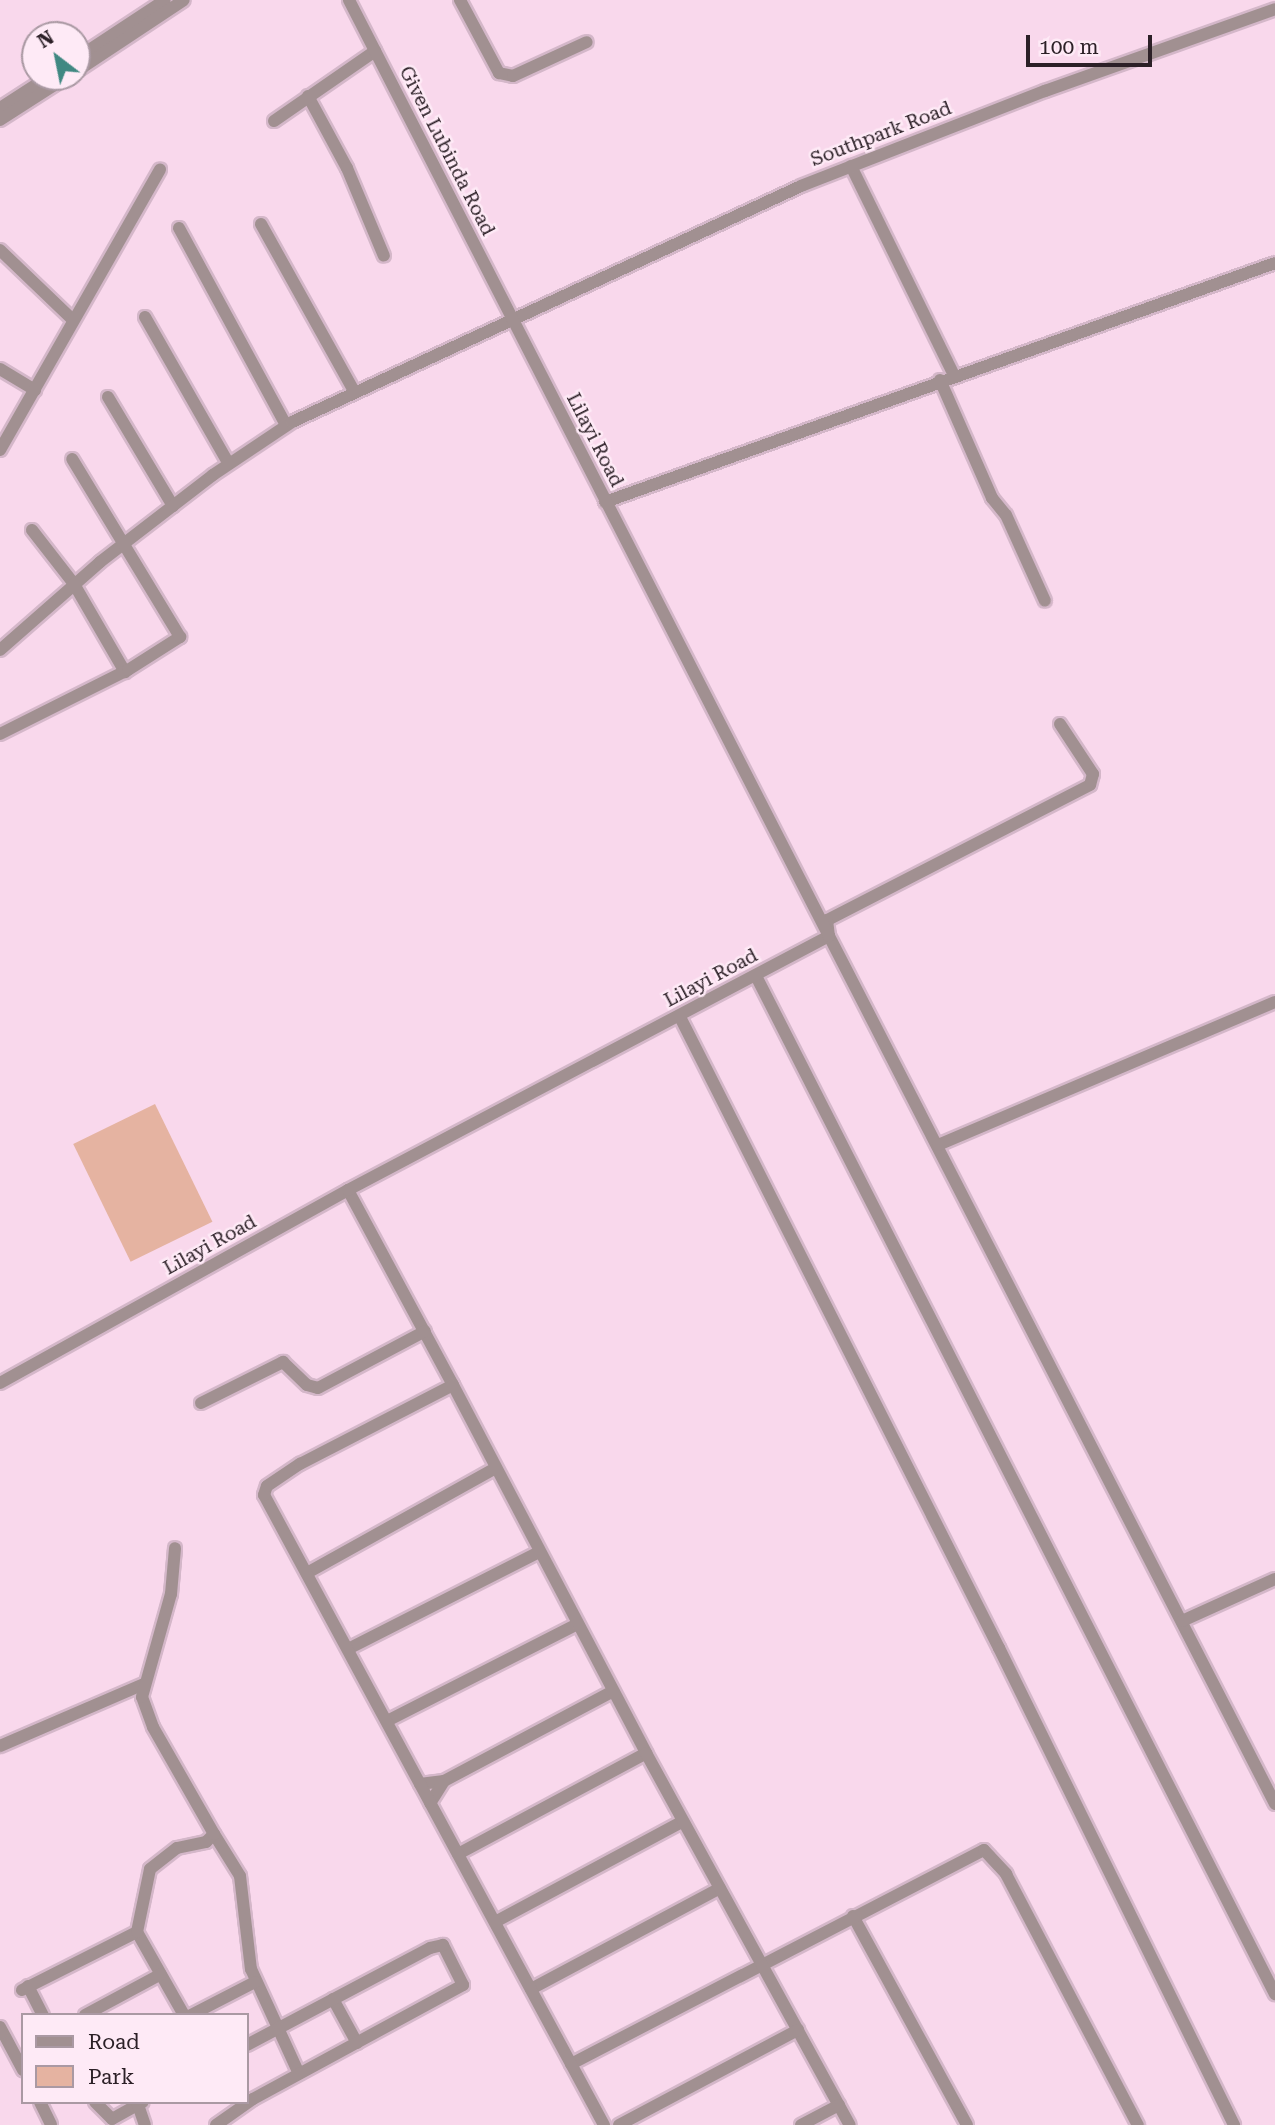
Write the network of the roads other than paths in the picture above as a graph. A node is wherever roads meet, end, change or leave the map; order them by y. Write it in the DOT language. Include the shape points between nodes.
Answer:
graph roads {
  1 [pos="165,0"];
  2 [pos="184,0"];
  3 [pos="349,0"];
  4 [pos="460,0"];
  5 [pos="1272,0"];
  6 [pos="1275,7"];
  7 [pos="587,41"];
  8 [pos="91,49"];
  9 [pos="375,51"];
  10 [pos="91,62"];
  11 [pos="29,91"];
  12 [pos="41,91"];
  13 [pos="309,96"];
  14 [pos="3,111"];
  15 [pos="274,121"];
  16 [pos="851,166"];
  17 [pos="160,169"];
  18 [pos="261,224"];
  19 [pos="179,228"];
  20 [pos="0,250"];
  21 [pos="384,256"];
  22 [pos="1275,263"];
  23 [pos="145,317"];
  24 [pos="72,319"];
  25 [pos="511,319"];
  26 [pos="0,369"];
  27 [pos="954,375"];
  28 [pos="940,380"];
  29 [pos="35,390"];
  30 [pos="354,391"];
  31 [pos="108,397"];
  32 [pos="286,425"];
  33 [pos="0,450"];
  34 [pos="72,459"];
  35 [pos="229,464"];
  36 [pos="605,502"];
  37 [pos="173,506"];
  38 [pos="32,530"];
  39 [pos="124,544"];
  40 [pos="74,584"];
  41 [pos="1045,601"];
  42 [pos="0,650"];
  43 [pos="125,671"];
  44 [pos="1060,724"];
  45 [pos="0,734"];
  46 [pos="829,936"];
  47 [pos="756,976"];
  48 [pos="1275,1002"];
  49 [pos="680,1017"];
  50 [pos="938,1144"];
  51 [pos="348,1190"];
  52 [pos="425,1331"];
  53 [pos="0,1383"];
  54 [pos="453,1385"];
  55 [pos="201,1404"];
  56 [pos="496,1468"];
  57 [pos="174,1548"];
  58 [pos="539,1552"];
  59 [pos="307,1573"];
  60 [pos="1275,1579"];
  61 [pos="1182,1621"];
  62 [pos="577,1623"];
  63 [pos="348,1649"];
  64 [pos="144,1685"];
  65 [pos="613,1691"];
  66 [pos="387,1721"];
  67 [pos="0,1746"];
  68 [pos="646,1753"];
  69 [pos="443,1781"];
  70 [pos="420,1784"];
  71 [pos="430,1802"];
  72 [pos="1275,1804"];
  73 [pos="683,1821"];
  74 [pos="214,1834"];
  75 [pos="458,1854"];
  76 [pos="720,1888"];
  77 [pos="853,1916"];
  78 [pos="495,1922"];
  79 [pos="137,1932"];
  80 [pos="761,1963"];
  81 [pos="161,1974"];
  82 [pos="255,1982"];
  83 [pos="531,1989"];
  84 [pos="1275,1994"];
  85 [pos="333,1999"];
  86 [pos="42,2013"];
  87 [pos="89,2013"];
  88 [pos="183,2013"];
  89 [pos="195,2013"];
  90 [pos="0,2027"];
  91 [pos="277,2028"];
  92 [pos="798,2030"];
  93 [pos="357,2043"];
  94 [pos="248,2044"];
  95 [pos="571,2064"];
  96 [pos="21,2066"];
  97 [pos="299,2074"];
  98 [pos="248,2100"];
  99 [pos="41,2104"];
  100 [pos="97,2104"];
  101 [pos="137,2104"];
  102 [pos="139,2104"];
  103 [pos="240,2104"];
  104 [pos="839,2105"];
  105 [pos="221,2114"];
  106 [pos="51,2125"];
  107 [pos="145,2125"];
  108 [pos="604,2125"];
  109 [pos="619,2125"];
  110 [pos="801,2125"];
  111 [pos="850,2125"];
  112 [pos="967,2125"];
  113 [pos="1138,2125"];
  114 [pos="1234,2125"];
  1 -- 8 [label="street"];
  2 -- 10 [label="street"];
  3 -- 9 [label="street, Given Lubinda Road"];
  4 -- 7 [label="street" via="499,73 513,76"];
  5 -- 6 [label="street"];
  6 -- 16 [label="street, Southpark Road"];
  9 -- 13 [label="street"];
  9 -- 25 [label="street, Given Lubinda Road"];
  11 -- 14 [label="street"];
  12 -- 14 [label="street"];
  13 -- 15 [label="street"];
  13 -- 21 [label="street" via="347,168"];
  16 -- 25 [label="street, Southpark Road"];
  16 -- 27 [label="street"];
  17 -- 24 [label="street"];
  18 -- 30 [label="street"];
  19 -- 32 [label="street"];
  20 -- 24 [label="street"];
  22 -- 27 [label="street"];
  23 -- 35 [label="street"];
  24 -- 29 [label="street"];
  25 -- 30 [label="street, Southpark Road"];
  25 -- 36 [label="street, Lilayi Road"];
  26 -- 29 [label="street"];
  27 -- 28 [label="street"];
  28 -- 36 [label="street"];
  28 -- 41 [label="street" via="992,498 1006,515"];
  29 -- 33 [label="street"];
  30 -- 32 [label="street, Southpark Road"];
  31 -- 37 [label="street"];
  32 -- 35 [label="street, Southpark Road"];
  34 -- 39 [label="street"];
  35 -- 37 [label="street, Southpark Road"];
  36 -- 46 [label="street, Lilayi Road"];
  37 -- 39 [label="street, Southpark Road"];
  38 -- 40 [label="street"];
  39 -- 40 [label="street, Southpark Road"];
  39 -- 43 [label="street" via="180,637"];
  40 -- 42 [label="street, Southpark Road"];
  40 -- 43 [label="street"];
  43 -- 45 [label="street"];
  44 -- 46 [label="street" via="1093,774 1090,785 827,920"];
  46 -- 47 [label="street, Lilayi Road"];
  46 -- 50 [label="street"];
  47 -- 49 [label="street, Lilayi Road"];
  47 -- 84 [label="street"];
  48 -- 50 [label="street"];
  49 -- 51 [label="street, Lilayi Road"];
  49 -- 114 [label="street"];
  50 -- 61 [label="street"];
  51 -- 52 [label="street"];
  51 -- 53 [label="street, Lilayi Road"];
  52 -- 54 [label="street"];
  52 -- 55 [label="street" via="318,1388 307,1385 283,1362"];
  54 -- 56 [label="street"];
  54 -- 59 [label="street" via="267,1486 264,1494"];
  56 -- 58 [label="street"];
  56 -- 59 [label="street"];
  57 -- 64 [label="street" via="171,1594"];
  58 -- 62 [label="street"];
  58 -- 63 [label="street"];
  59 -- 63 [label="street"];
  60 -- 61 [label="street"];
  61 -- 72 [label="street"];
  62 -- 65 [label="street"];
  62 -- 66 [label="street"];
  63 -- 66 [label="street"];
  64 -- 67 [label="street"];
  64 -- 74 [label="street" via="142,1697 153,1727"];
  65 -- 68 [label="street"];
  65 -- 69 [label="street"];
  66 -- 70 [label="street"];
  68 -- 73 [label="street"];
  68 -- 75 [label="street"];
  69 -- 70 [label="street"];
  69 -- 71 [label="street"];
  70 -- 71 [label="street"];
  71 -- 75 [label="street"];
  73 -- 76 [label="street"];
  73 -- 78 [label="street"];
  74 -- 79 [label="street" via="206,1842 177,1848 150,1869"];
  74 -- 82 [label="street" via="242,1882 244,1931"];
  75 -- 78 [label="street"];
  76 -- 80 [label="street"];
  76 -- 83 [label="street"];
  77 -- 80 [label="street"];
  77 -- 112 [label="street"];
  77 -- 113 [label="street" via="984,1850 1006,1874"];
  78 -- 83 [label="street"];
  79 -- 81 [label="street"];
  79 -- 86 [label="street" via="25,1988"];
  80 -- 92 [label="street"];
  80 -- 95 [label="street"];
  81 -- 87 [label="street"];
  81 -- 88 [label="street"];
  82 -- 89 [label="street"];
  82 -- 91 [label="street"];
  83 -- 95 [label="street"];
  85 -- 91 [label="street"];
  85 -- 93 [label="street"];
  85 -- 93 [label="street" via="421,1951 443,1945 463,1986"];
  90 -- 96 [label="street"];
  91 -- 94 [label="street"];
  91 -- 97 [label="street"];
  92 -- 104 [label="street"];
  92 -- 109 [label="street"];
  93 -- 97 [label="street"];
  95 -- 108 [label="street"];
  97 -- 98 [label="street"];
  99 -- 106 [label="street"];
  100 -- 101 [label="street" via="112,2119"];
  102 -- 107 [label="street"];
  103 -- 105 [label="street"];
  104 -- 110 [label="street"];
  104 -- 111 [label="street"];
}
